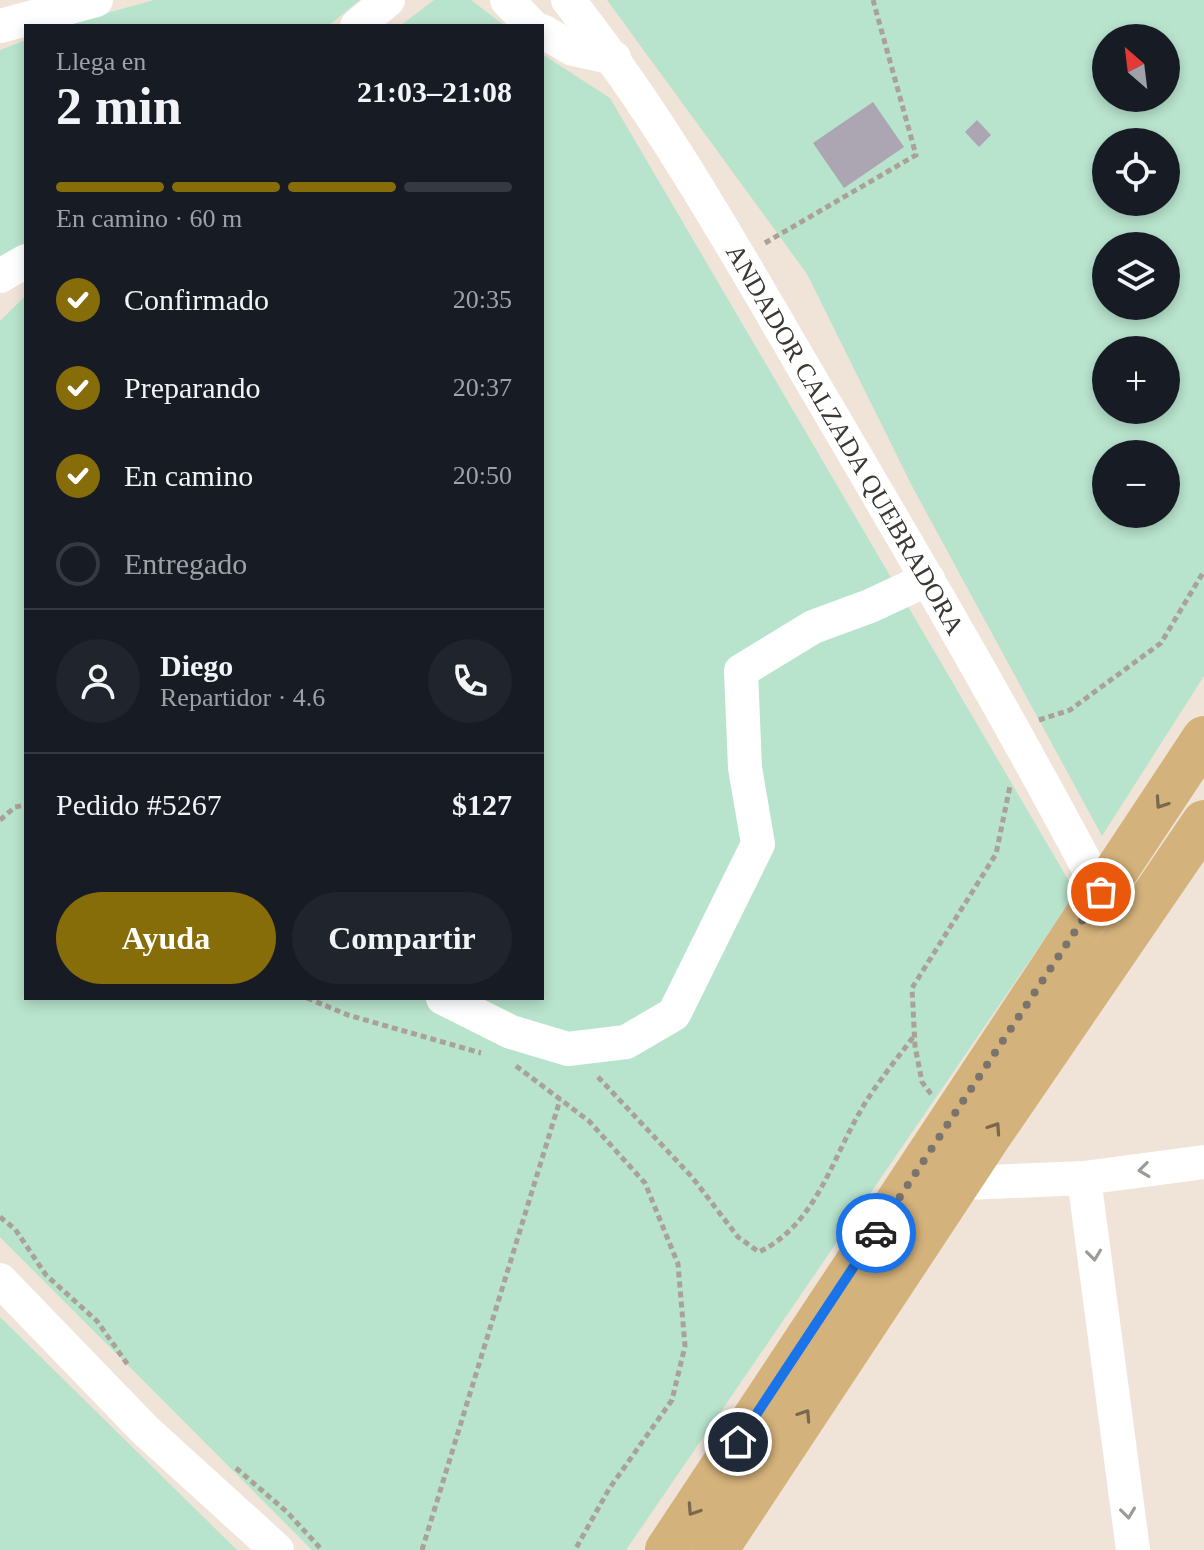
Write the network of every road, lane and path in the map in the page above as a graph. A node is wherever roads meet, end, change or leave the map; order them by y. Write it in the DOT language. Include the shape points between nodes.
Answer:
graph roads {
  1 [pos="96,0"];
  2 [pos="388,0"];
  3 [pos="507,0"];
  4 [pos="568,0"];
  5 [pos="873,0"];
  6 [pos="359,24"];
  7 [pos="530,24"];
  8 [pos="0,26"];
  9 [pos="544,32"];
  10 [pos="614,58"];
  11 [pos="740,258"];
  12 [pos="24,262"];
  13 [pos="0,276"];
  14 [pos="1204,571"];
  15 [pos="928,579"];
  16 [pos="1016,737"];
  17 [pos="1204,738"];
  18 [pos="24,805"];
  19 [pos="0,820"];
  20 [pos="1204,822"];
  21 [pos="1109,881"];
  22 [pos="1153,897"];
  23 [pos="312,1000"];
  24 [pos="447,1000"];
  25 [pos="914,1036"];
  26 [pos="568,1049"];
  27 [pos="492,1056"];
  28 [pos="507,1060"];
  29 [pos="560,1100"];
  30 [pos="940,1101"];
  31 [pos="1204,1162"];
  32 [pos="1084,1178"];
  33 [pos="959,1182"];
  34 [pos="905,1188"];
  35 [pos="0,1217"];
  36 [pos="0,1280"];
  37 [pos="132,1372"];
  38 [pos="225,1459"];
  39 [pos="277,1550"];
  40 [pos="322,1550"];
  41 [pos="422,1550"];
  42 [pos="575,1550"];
  43 [pos="667,1550"];
  44 [pos="716,1550"];
  45 [pos="1133,1550"];
  1 -- 8 [label="street"];
  2 -- 6 [label="street"];
  3 -- 7 [label="street"];
  4 -- 10 [label="street, ANDADOR CALZADA QUEBRADORA"];
  5 -- 11 [label="path" via="916,155"];
  9 -- 10 [label="street" via="573,49"];
  10 -- 11 [label="street, ANDADOR CALZADA QUEBRADORA"];
  11 -- 15 [label="street, ANDADOR CALZADA QUEBRADORA"];
  12 -- 13 [label="street"];
  14 -- 16 [label="path" via="1161,643 1070,710"];
  15 -- 16 [label="street, ANDADOR CALZADA QUEBRADORA"];
  15 -- 26 [label="street" via="813,627 741,671 745,768 758,844 737,890 674,1014 626,1042"];
  16 -- 21 [label="street, ANDADOR CALZADA QUEBRADORA"];
  16 -- 25 [label="path" via="996,854 912,988"];
  17 -- 21 [label="main road, one-way"];
  18 -- 19 [label="path"];
  20 -- 22 [label="main road"];
  21 -- 22 [label="main road"];
  21 -- 34 [label="main road"];
  33 -- 22 [label="main road, one-way"];
  23 -- 27 [label="path"];
  24 -- 26 [label="street" via="511,1032"];
  25 -- 26 [label="path" via="861,1110 803,1216 776,1244 759,1252 738,1237 619,1096"];
  25 -- 30 [label="path" via="924,1088"];
  28 -- 29 [label="path"];
  29 -- 41 [label="path"];
  29 -- 42 [label="path" via="589,1121 645,1183 678,1264 685,1346 672,1400 609,1489"];
  31 -- 32 [label="street, one-way"];
  32 -- 33 [label="street"];
  32 -- 45 [label="street, one-way"];
  33 -- 34 [label="street"];
  44 -- 33 [label="main road, one-way"];
  34 -- 43 [label="main road, one-way"];
  35 -- 37 [label="path" via="15,1229 46,1275 97,1321"];
  36 -- 39 [label="street" via="145,1430"];
  38 -- 40 [label="path"];
}
